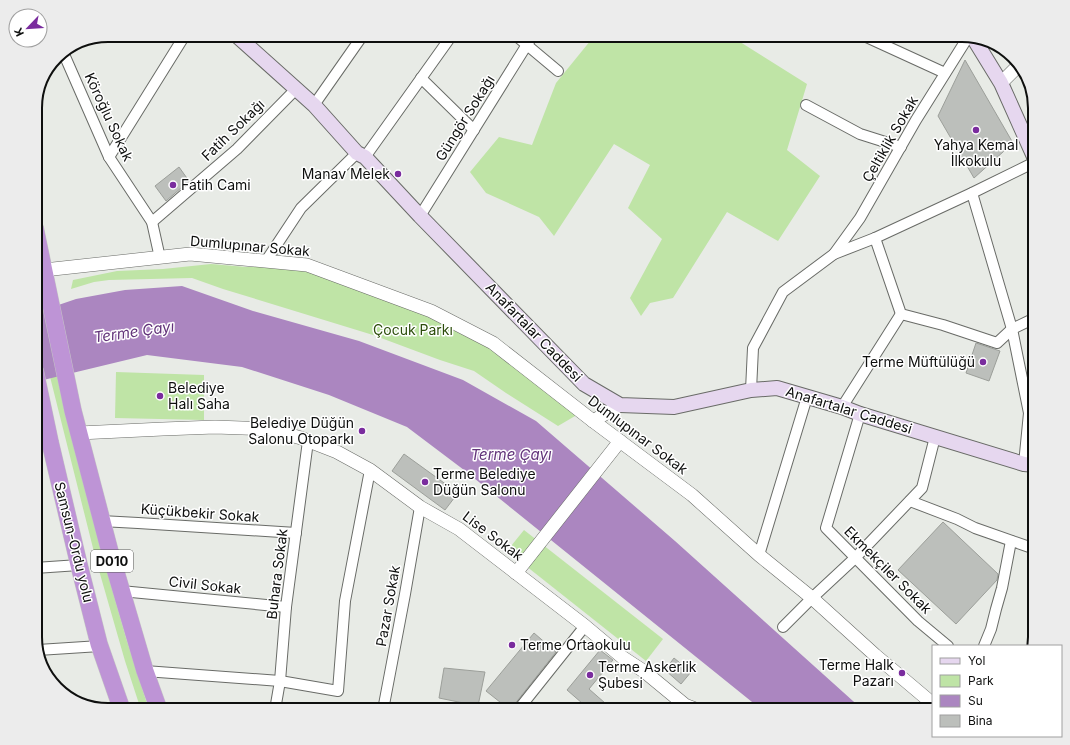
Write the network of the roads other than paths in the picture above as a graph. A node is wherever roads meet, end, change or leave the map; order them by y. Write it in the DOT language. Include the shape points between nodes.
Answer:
graph roads {
  1 [pos="181,42"];
  2 [pos="244,42"];
  3 [pos="358,42"];
  4 [pos="447,42"];
  5 [pos="523,42"];
  6 [pos="529,42"];
  7 [pos="877,42"];
  8 [pos="965,42"];
  9 [pos="977,44"];
  10 [pos="527,46"];
  11 [pos="66,57"];
  12 [pos="1015,69"];
  13 [pos="558,71"];
  14 [pos="945,73"];
  15 [pos="421,78"];
  16 [pos="1001,83"];
  17 [pos="296,89"];
  18 [pos="314,105"];
  19 [pos="806,105"];
  20 [pos="474,130"];
  21 [pos="1028,143"];
  22 [pos="900,147"];
  23 [pos="361,155"];
  24 [pos="109,157"];
  25 [pos="1028,165"];
  26 [pos="972,193"];
  27 [pos="420,216"];
  28 [pos="152,222"];
  29 [pos="875,238"];
  30 [pos="834,254"];
  31 [pos="160,258"];
  32 [pos="42,261"];
  33 [pos="266,261"];
  34 [pos="44,270"];
  35 [pos="901,314"];
  36 [pos="1028,321"];
  37 [pos="1012,329"];
  38 [pos="751,390"];
  39 [pos="807,397"];
  40 [pos="42,402"];
  41 [pos="620,405"];
  42 [pos="842,407"];
  43 [pos="1028,408"];
  44 [pos="860,414"];
  45 [pos="593,421"];
  46 [pos="79,433"];
  47 [pos="935,437"];
  48 [pos="620,440"];
  49 [pos="308,441"];
  50 [pos="42,444"];
  51 [pos="1028,463"];
  52 [pos="370,470"];
  53 [pos="910,501"];
  54 [pos="420,507"];
  55 [pos="101,521"];
  56 [pos="296,533"];
  57 [pos="1011,541"];
  58 [pos="1028,547"];
  59 [pos="759,555"];
  60 [pos="855,558"];
  61 [pos="79,565"];
  62 [pos="42,568"];
  63 [pos="516,573"];
  64 [pos="121,591"];
  65 [pos="812,598"];
  66 [pos="286,607"];
  67 [pos="585,626"];
  68 [pos="783,627"];
  69 [pos="947,645"];
  70 [pos="984,645"];
  71 [pos="100,646"];
  72 [pos="43,650"];
  73 [pos="145,671"];
  74 [pos="280,681"];
  75 [pos="120,703"];
  76 [pos="156,703"];
  77 [pos="276,703"];
  78 [pos="384,703"];
  79 [pos="524,703"];
  80 [pos="683,703"];
  81 [pos="932,703"];
  1 -- 24 [label="street"];
  2 -- 17 [label="main road, Anafartalar Caddesi"];
  3 -- 18 [label="street"];
  4 -- 15 [label="street"];
  5 -- 10 [label="street"];
  6 -- 10 [label="street, Güngör Sokağı"];
  7 -- 14 [label="street"];
  8 -- 14 [label="street, Çeltiklik Sokak"];
  9 -- 16 [label="main road"];
  10 -- 13 [label="street"];
  10 -- 20 [label="street, Güngör Sokağı"];
  11 -- 24 [label="street, Köroğlu Sokak"];
  12 -- 16 [label="street"];
  14 -- 22 [label="street, Çeltiklik Sokak"];
  15 -- 20 [label="street"];
  15 -- 23 [label="street"];
  16 -- 21 [label="main road"];
  17 -- 18 [label="main road, Anafartalar Caddesi"];
  17 -- 28 [label="street, Fatih Sokağı" via="237,149"];
  18 -- 23 [label="main road, Anafartalar Caddesi"];
  19 -- 22 [label="street" via="860,134"];
  20 -- 27 [label="street, Güngör Sokağı"];
  22 -- 30 [label="street, Çeltiklik Sokak" via="860,218"];
  23 -- 27 [label="main road, Anafartalar Caddesi"];
  23 -- 33 [label="street" via="302,208"];
  24 -- 28 [label="street, Köroğlu Sokak"];
  25 -- 26 [label="street"];
  26 -- 29 [label="street"];
  26 -- 37 [label="street"];
  27 -- 41 [label="main road, Anafartalar Caddesi" via="584,384"];
  28 -- 31 [label="street, Köroğlu Sokak"];
  29 -- 30 [label="street"];
  29 -- 35 [label="street"];
  30 -- 38 [label="street" via="783,292 754,348"];
  31 -- 33 [label="street, Dumlupınar Sokak" via="190,254"];
  31 -- 34 [label="street, Dumlupınar Sokak"];
  32 -- 34 [label="highway, D010"];
  33 -- 45 [label="street, Dumlupınar Sokak" via="307,265 431,310 493,343"];
  34 -- 46 [label="highway, D010"];
  35 -- 37 [label="street" via="997,343"];
  35 -- 42 [label="street"];
  36 -- 37 [label="street"];
  37 -- 43 [label="street"];
  38 -- 39 [label="main road, Anafartalar Caddesi" via="777,388"];
  38 -- 41 [label="main road, Anafartalar Caddesi" via="674,407"];
  39 -- 42 [label="main road, Anafartalar Caddesi"];
  39 -- 59 [label="street"];
  40 -- 50 [label="highway, Samsun-Ordu yolu / D010" via="46,420"];
  41 -- 45 [label="street"];
  42 -- 44 [label="main road, Anafartalar Caddesi"];
  44 -- 47 [label="main road, Anafartalar Caddesi"];
  44 -- 60 [label="street, Ekmekçiler Sokak" via="826,528"];
  45 -- 48 [label="street, Dumlupınar Sokak"];
  46 -- 49 [label="street, Lise Sokak" via="232,427 269,429"];
  46 -- 55 [label="highway, D010"];
  47 -- 51 [label="main road, Anafartalar Caddesi"];
  47 -- 53 [label="street" via="922,488"];
  48 -- 59 [label="street, Dumlupınar Sokak" via="692,495"];
  48 -- 63 [label="street"];
  49 -- 52 [label="street, Lise Sokak" via="337,452"];
  49 -- 56 [label="street, Buhara Sokak"];
  50 -- 61 [label="highway, Samsun-Ordu yolu / D010"];
  52 -- 54 [label="street, Lise Sokak"];
  52 -- 74 [label="street" via="345,602 338,691"];
  53 -- 57 [label="street"];
  53 -- 60 [label="street"];
  54 -- 63 [label="street, Lise Sokak" via="459,529"];
  54 -- 78 [label="street, Pazar Sokak"];
  55 -- 56 [label="street, Küçükbekir Sokak"];
  55 -- 64 [label="highway, D010"];
  56 -- 66 [label="street, Buhara Sokak"];
  57 -- 58 [label="street"];
  57 -- 70 [label="street" via="1002,588"];
  59 -- 65 [label="street, Dumlupınar Sokak"];
  60 -- 65 [label="street"];
  60 -- 69 [label="street, Ekmekçiler Sokak" via="918,621"];
  61 -- 62 [label="street"];
  61 -- 71 [label="highway, Samsun-Ordu yolu / D010"];
  63 -- 67 [label="street, Lise Sokak"];
  64 -- 66 [label="street, Civil Sokak"];
  64 -- 73 [label="highway, D010"];
  65 -- 68 [label="street"];
  65 -- 81 [label="street, Dumlupınar Sokak"];
  66 -- 74 [label="street, Buhara Sokak"];
  67 -- 79 [label="street"];
  67 -- 80 [label="street, Lise Sokak"];
  71 -- 72 [label="street"];
  71 -- 75 [label="highway, Samsun-Ordu yolu / D010"];
  73 -- 74 [label="street"];
  73 -- 76 [label="highway, D010"];
  74 -- 77 [label="street, Buhara Sokak"];
}
